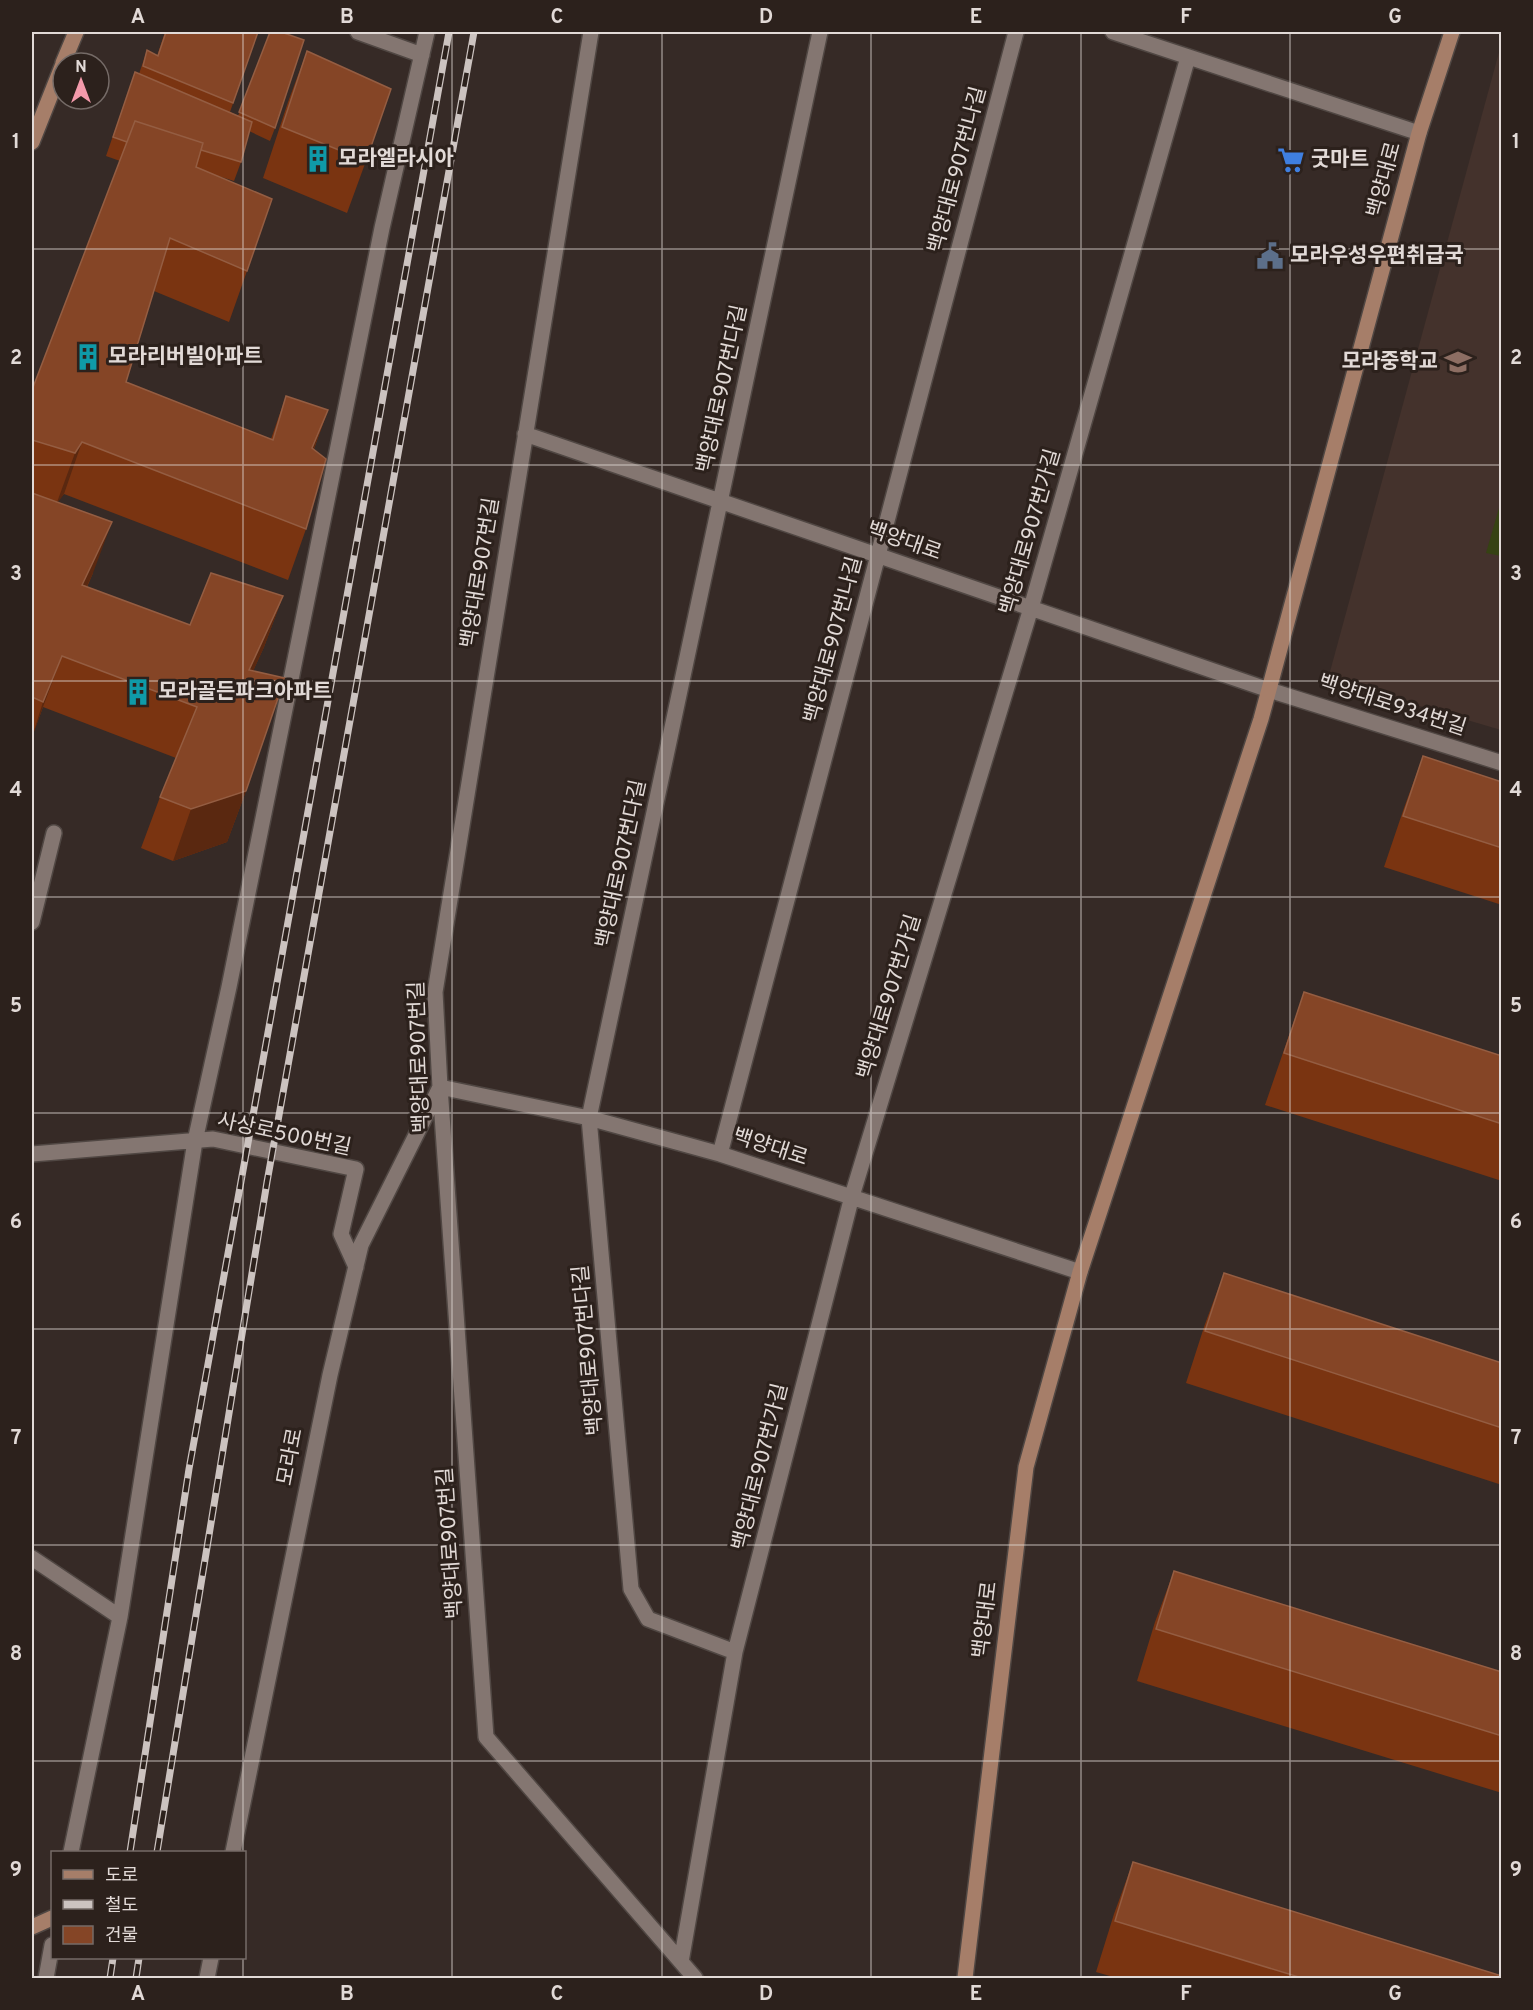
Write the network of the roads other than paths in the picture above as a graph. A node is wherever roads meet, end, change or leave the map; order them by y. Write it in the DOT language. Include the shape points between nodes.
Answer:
graph roads {
  1 [pos="76,32"];
  2 [pos="358,32"];
  3 [pos="427,32"];
  4 [pos="591,32"];
  5 [pos="820,32"];
  6 [pos="1016,32"];
  7 [pos="1113,32"];
  8 [pos="1452,32"];
  9 [pos="68,51"];
  10 [pos="422,54"];
  11 [pos="1188,57"];
  12 [pos="51,94"];
  13 [pos="1419,133"];
  14 [pos="32,142"];
  15 [pos="525,434"];
  16 [pos="721,500"];
  17 [pos="878,555"];
  18 [pos="1031,608"];
  19 [pos="1269,690"];
  20 [pos="1502,763"];
  21 [pos="54,833"];
  22 [pos="32,922"];
  23 [pos="440,1087"];
  24 [pos="590,1118"];
  25 [pos="195,1141"];
  26 [pos="32,1154"];
  27 [pos="720,1154"];
  28 [pos="852,1196"];
  29 [pos="356,1267"];
  30 [pos="1080,1272"];
  31 [pos="32,1558"];
  32 [pos="120,1617"];
  33 [pos="735,1652"];
  34 [pos="71,1851"];
  35 [pos="233,1851"];
  36 [pos="51,1918"];
  37 [pos="32,1927"];
  38 [pos="51,1950"];
  39 [pos="211,1959"];
  40 [pos="681,1962"];
  41 [pos="46,1978"];
  42 [pos="207,1978"];
  43 [pos="695,1978"];
  44 [pos="964,1978"];
  1 -- 9 [label="main road"];
  2 -- 10 [label="street"];
  3 -- 10 [label="street"];
  4 -- 15 [label="street, 백양대로907번길"];
  5 -- 16 [label="street, 백양대로907번다길"];
  6 -- 17 [label="street, 백양대로907번나길"];
  7 -- 11 [label="street, 백양대로"];
  8 -- 13 [label="main road, 백양대로"];
  10 -- 25 [label="street" via="381,228"];
  11 -- 13 [label="street, 백양대로"];
  11 -- 18 [label="street, 백양대로907번가길"];
  12 -- 14 [label="main road"];
  13 -- 19 [label="main road, 백양대로"];
  15 -- 16 [label="street, 백양대로"];
  15 -- 23 [label="street, 백양대로907번길" via="435,992"];
  16 -- 17 [label="street, 백양대로"];
  16 -- 24 [label="street, 백양대로907번다길"];
  17 -- 18 [label="street, 백양대로"];
  17 -- 27 [label="street, 백양대로907번나길"];
  18 -- 19 [label="street, 백양대로"];
  18 -- 28 [label="street, 백양대로907번가길"];
  19 -- 20 [label="street, 백양대로934번길"];
  19 -- 30 [label="main road, 백양대로"];
  21 -- 22 [label="street"];
  23 -- 24 [label="street, 백양대로"];
  23 -- 29 [label="street, 모라로" via="361,1245"];
  23 -- 40 [label="street, 백양대로907번길" via="486,1737"];
  24 -- 27 [label="street, 백양대로"];
  24 -- 33 [label="street, 백양대로907번다길" via="631,1588 648,1619"];
  25 -- 26 [label="street, 사상로500번길"];
  25 -- 29 [label="street, 사상로500번길" via="213,1139 356,1169 341,1234"];
  25 -- 32 [label="street"];
  27 -- 28 [label="street, 백양대로"];
  28 -- 30 [label="street, 백양대로"];
  28 -- 33 [label="street, 백양대로907번가길"];
  29 -- 35 [label="street, 모라로" via="330,1375"];
  30 -- 44 [label="main road, 백양대로" via="1026,1467"];
  31 -- 32 [label="street"];
  32 -- 34 [label="street"];
  33 -- 40 [label="street, 백양대로907번가길"];
  36 -- 37 [label="main road"];
  38 -- 41 [label="street"];
  39 -- 42 [label="street"];
  40 -- 43 [label="street, 백양대로907번길"];
}
